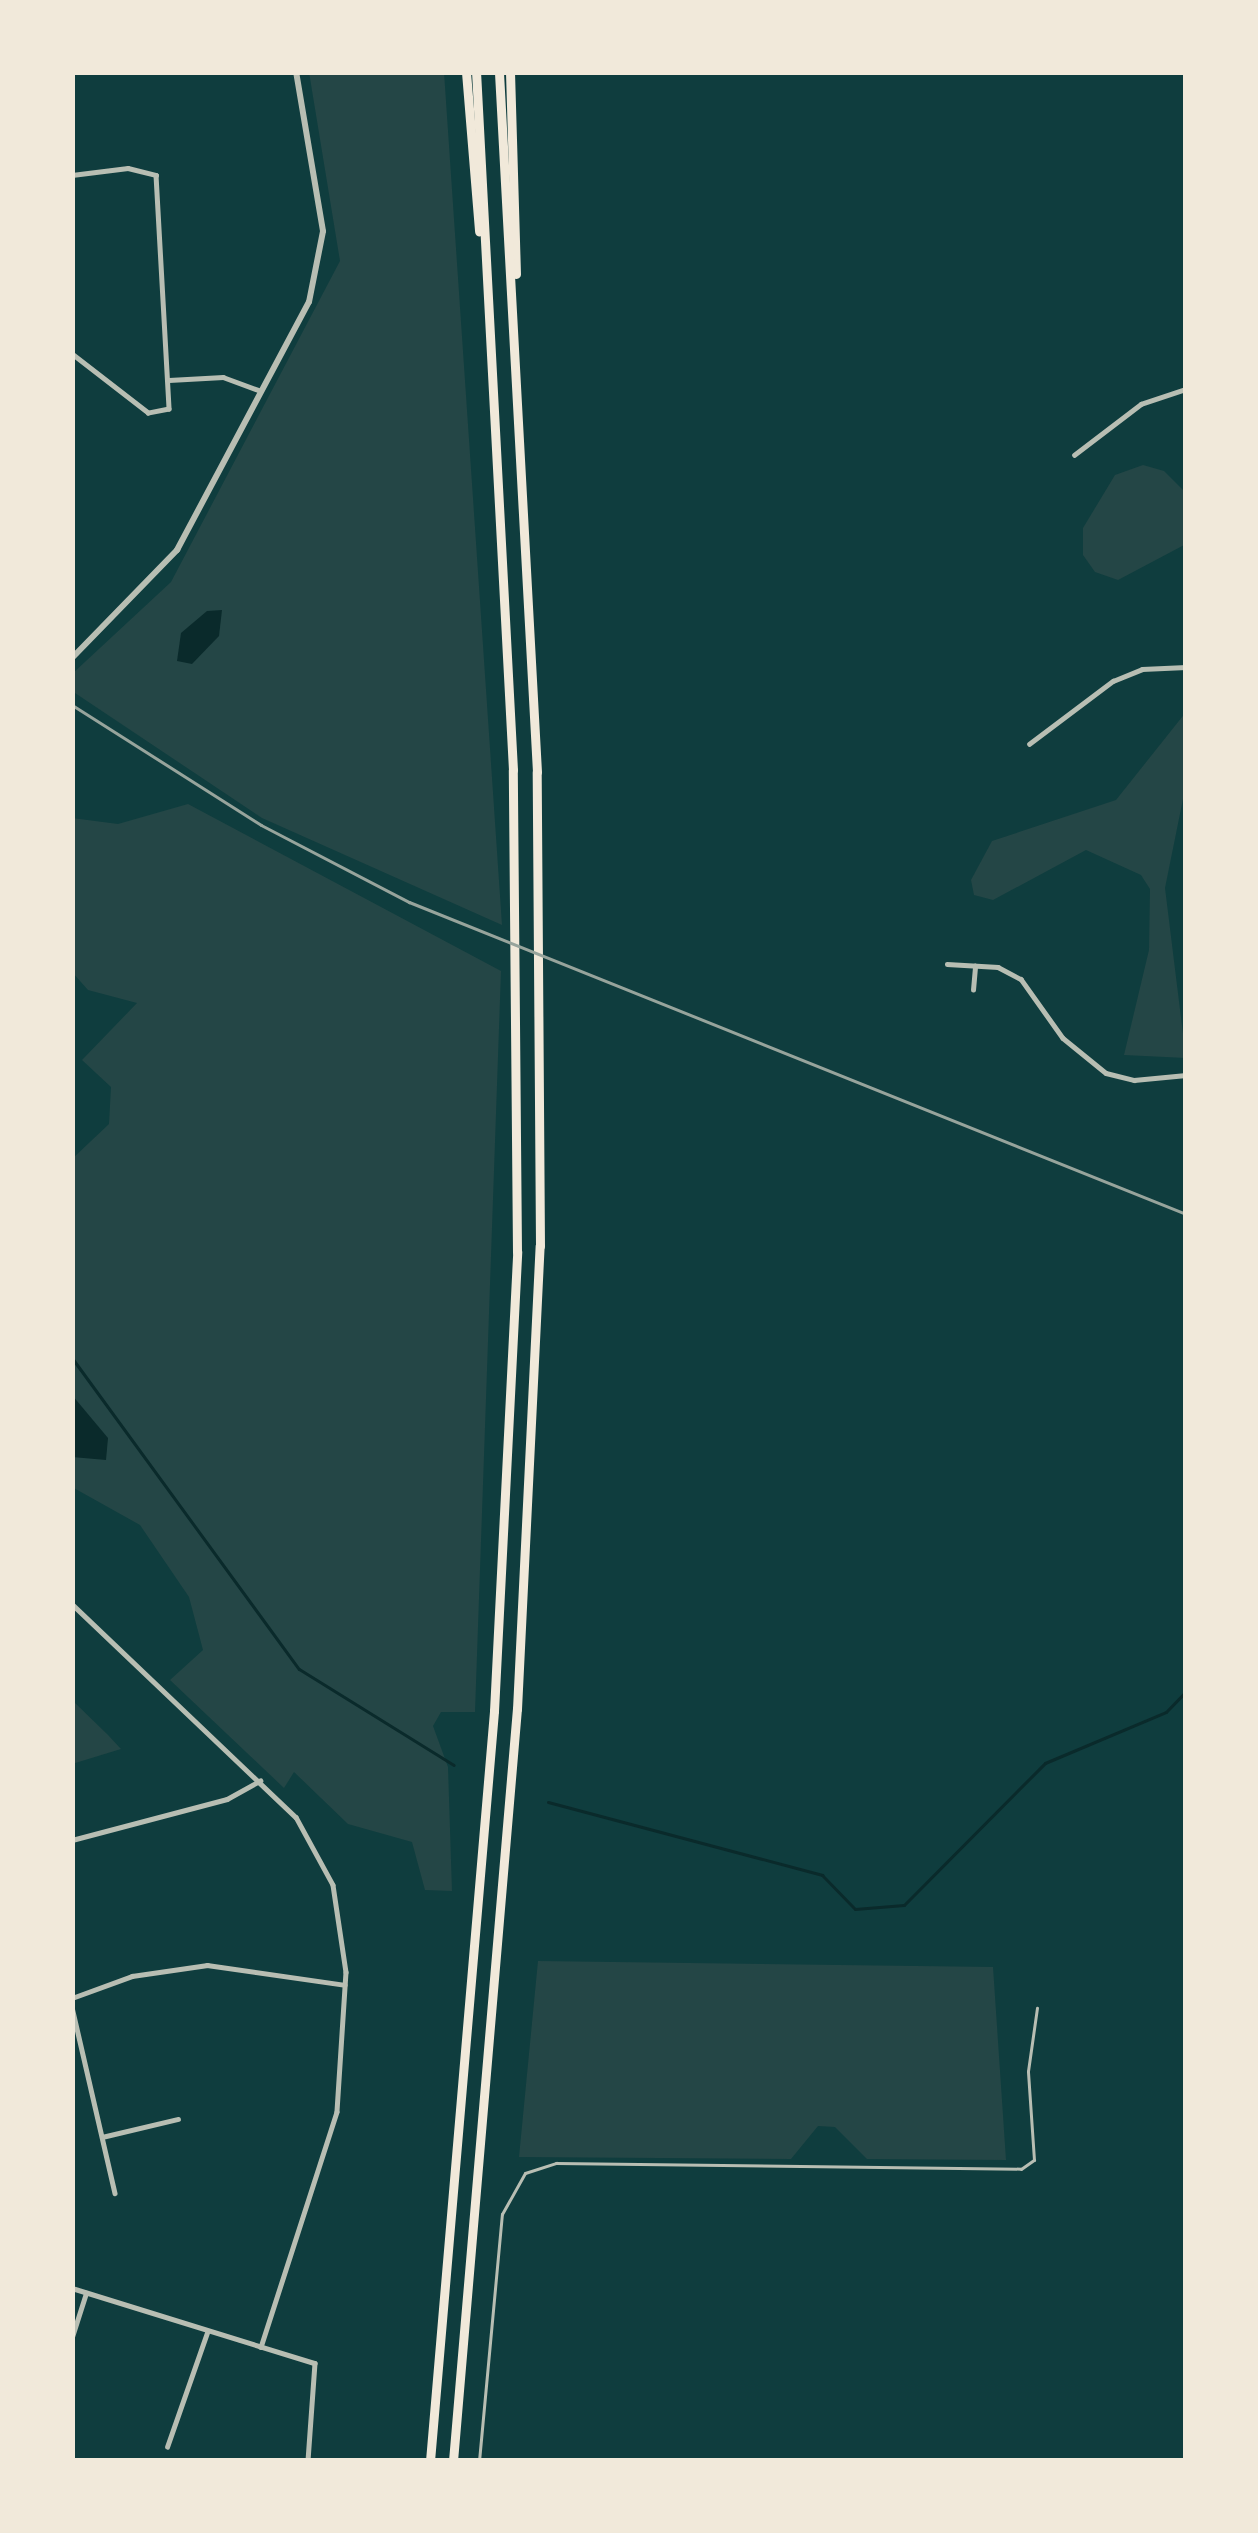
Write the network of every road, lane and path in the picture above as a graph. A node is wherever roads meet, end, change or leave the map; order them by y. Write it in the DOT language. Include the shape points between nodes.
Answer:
graph roads {
  1 [pos="296,72"];
  2 [pos="466,72"];
  3 [pos="476,72"];
  4 [pos="499,72"];
  5 [pos="510,72"];
  6 [pos="72,175"];
  7 [pos="491,338"];
  8 [pos="72,354"];
  9 [pos="169,380"];
  10 [pos="1186,388"];
  11 [pos="261,391"];
  12 [pos="518,405"];
  13 [pos="1074,455"];
  14 [pos="72,658"];
  15 [pos="1186,667"];
  16 [pos="1029,744"];
  17 [pos="947,964"];
  18 [pos="975,964"];
  19 [pos="973,990"];
  20 [pos="1186,1075"];
  21 [pos="72,1604"];
  22 [pos="260,1781"];
  23 [pos="72,1840"];
  24 [pos="345,1985"];
  25 [pos="72,1998"];
  26 [pos="72,2007"];
  27 [pos="1037,2008"];
  28 [pos="178,2120"];
  29 [pos="102,2138"];
  30 [pos="115,2193"];
  31 [pos="72,2288"];
  32 [pos="86,2293"];
  33 [pos="207,2331"];
  34 [pos="72,2337"];
  35 [pos="261,2347"];
  36 [pos="167,2447"];
  37 [pos="308,2461"];
  38 [pos="430,2461"];
  39 [pos="452,2461"];
  40 [pos="479,2461"];
  1 -- 11 [label="street" via="323,231 320,266"];
  2 -- 7 [label="highway"];
  3 -- 7 [label="highway"];
  4 -- 12 [label="highway"];
  5 -- 12 [label="highway"];
  6 -- 9 [label="street" via="128,168 156,175"];
  7 -- 38 [label="highway" via="518,924 510,1458"];
  8 -- 9 [label="street" via="148,413 169,409"];
  9 -- 11 [label="street" via="223,377"];
  10 -- 13 [label="street" via="1141,404"];
  11 -- 14 [label="street" via="177,550"];
  12 -- 39 [label="highway" via="542,991 533,1462"];
  15 -- 16 [label="street" via="1142,669 1114,682"];
  17 -- 18 [label="street"];
  18 -- 19 [label="street"];
  18 -- 20 [label="street" via="1021,979 1072,1048 1106,1073 1134,1080"];
  21 -- 22 [label="street"];
  22 -- 23 [label="street" via="227,1799"];
  22 -- 24 [label="street" via="296,1817 328,1871"];
  24 -- 25 [label="street" via="190,1966"];
  24 -- 35 [label="street" via="337,2112"];
  26 -- 29 [label="street"];
  27 -- 40 [label="lane" via="1028,2071 1034,2160 1021,2169 556,2163 525,2173 502,2214"];
  28 -- 29 [label="street"];
  29 -- 30 [label="street"];
  31 -- 32 [label="street"];
  32 -- 33 [label="street"];
  32 -- 34 [label="street"];
  33 -- 35 [label="street"];
  33 -- 36 [label="street"];
  35 -- 37 [label="street" via="315,2362"];
}
